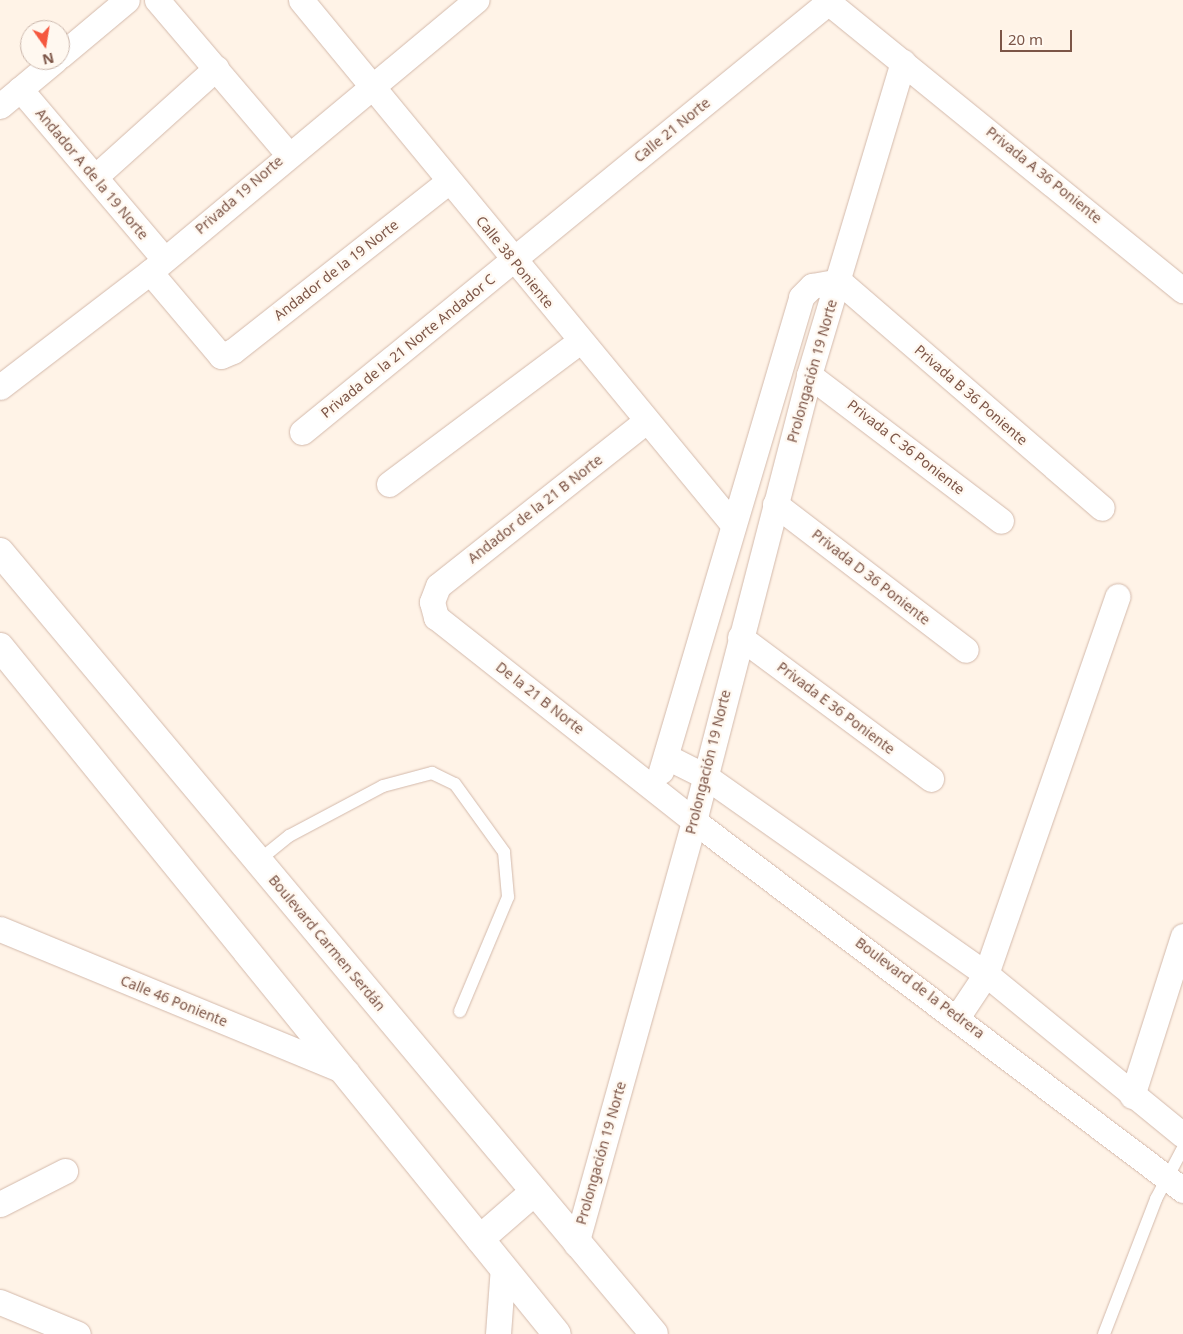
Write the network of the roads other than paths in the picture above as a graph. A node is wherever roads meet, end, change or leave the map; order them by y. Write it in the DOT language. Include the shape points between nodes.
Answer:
graph roads {
  1 [pos="157,0"];
  2 [pos="301,0"];
  3 [pos="476,0"];
  4 [pos="829,1"];
  5 [pos="115,4"];
  6 [pos="70,47"];
  7 [pos="903,62"];
  8 [pos="216,68"];
  9 [pos="43,70"];
  10 [pos="371,85"];
  11 [pos="20,90"];
  12 [pos="0,106"];
  13 [pos="288,154"];
  14 [pos="95,177"];
  15 [pos="449,180"];
  16 [pos="514,259"];
  17 [pos="157,266"];
  18 [pos="839,281"];
  19 [pos="1183,290"];
  20 [pos="580,341"];
  21 [pos="221,356"];
  22 [pos="810,375"];
  23 [pos="0,387"];
  24 [pos="646,421"];
  25 [pos="302,432"];
  26 [pos="388,484"];
  27 [pos="775,504"];
  28 [pos="1102,508"];
  29 [pos="1001,521"];
  30 [pos="731,522"];
  31 [pos="0,552"];
  32 [pos="1118,596"];
  33 [pos="432,602"];
  34 [pos="740,637"];
  35 [pos="0,647"];
  36 [pos="966,650"];
  37 [pos="666,756"];
  38 [pos="705,776"];
  39 [pos="931,779"];
  40 [pos="654,790"];
  41 [pos="694,821"];
  42 [pos="258,861"];
  43 [pos="0,929"];
  44 [pos="1183,936"];
  45 [pos="986,974"];
  46 [pos="460,1011"];
  47 [pos="958,1016"];
  48 [pos="349,1073"];
  49 [pos="1132,1096"];
  50 [pos="1183,1135"];
  51 [pos="1183,1148"];
  52 [pos="65,1171"];
  53 [pos="1175,1183"];
  54 [pos="534,1192"];
  55 [pos="0,1204"];
  56 [pos="480,1239"];
  57 [pos="576,1244"];
  58 [pos="503,1266"];
  59 [pos="0,1302"];
  60 [pos="78,1334"];
  61 [pos="498,1334"];
  62 [pos="557,1334"];
  63 [pos="654,1334"];
  64 [pos="1104,1334"];
  1 -- 8 [label="street"];
  2 -- 10 [label="street, Calle 38 Poniente"];
  3 -- 10 [label="street, Privada 19 Norte"];
  4 -- 7 [label="street, Privada A 36 Poniente"];
  4 -- 16 [label="street, Calle 21 Norte"];
  5 -- 6 [label="street"];
  7 -- 18 [label="street, Prolongación 19 Norte"];
  7 -- 19 [label="street, Privada A 36 Poniente"];
  8 -- 13 [label="street"];
  8 -- 14 [label="street"];
  9 -- 11 [label="street"];
  10 -- 13 [label="street, Privada 19 Norte"];
  10 -- 15 [label="street, Calle 38 Poniente"];
  11 -- 12 [label="street"];
  11 -- 14 [label="street, Andador A de la 19 Norte"];
  13 -- 17 [label="street, Privada 19 Norte"];
  14 -- 17 [label="street, Andador A de la 19 Norte"];
  15 -- 16 [label="street, Calle 38 Poniente"];
  15 -- 21 [label="street, Andador de la 19 Norte" via="233,351"];
  16 -- 20 [label="street, Calle 38 Poniente"];
  16 -- 25 [label="street, Privada de la 21 Norte Andador C"];
  17 -- 21 [label="street, Andador A de la 19 Norte"];
  17 -- 23 [label="street, Privada 19 Norte"];
  18 -- 22 [label="street, Prolongación 19 Norte"];
  18 -- 28 [label="street, Privada B 36 Poniente"];
  18 -- 30 [label="street, Prolongación 19 Norte" via="812,286 800,297"];
  20 -- 24 [label="street, Calle 38 Poniente"];
  20 -- 26 [label="street"];
  22 -- 27 [label="street, Prolongación 19 Norte"];
  22 -- 29 [label="street, Privada C 36 Poniente"];
  24 -- 30 [label="street, Calle 38 Poniente"];
  24 -- 33 [label="street, Andador de la 21 B Norte" via="438,586"];
  27 -- 34 [label="street, Prolongación 19 Norte"];
  27 -- 36 [label="street, Privada D 36 Poniente"];
  30 -- 37 [label="street, Prolongación 19 Norte"];
  31 -- 42 [label="main road, Boulevard Carmen Serdán"];
  32 -- 45 [label="street"];
  33 -- 40 [label="street, De la 21 B Norte" via="436,618"];
  34 -- 38 [label="street, Prolongación 19 Norte"];
  34 -- 39 [label="street, Privada E 36 Poniente"];
  35 -- 48 [label="main road"];
  37 -- 38 [label="street"];
  37 -- 40 [label="street, Prolongación 19 Norte"];
  38 -- 41 [label="street, Prolongación 19 Norte"];
  38 -- 45 [label="street"];
  40 -- 41 [label="street, Boulevard de la Pedrera"];
  41 -- 47 [label="street, Boulevard de la Pedrera"];
  41 -- 57 [label="street, Prolongación 19 Norte"];
  42 -- 46 [label="lane" via="290,836 383,786 432,774 455,784 504,852 508,896"];
  42 -- 54 [label="main road, Boulevard Carmen Serdán"];
  43 -- 48 [label="street, Calle 46 Poniente"];
  44 -- 49 [label="street"];
  45 -- 47 [label="street"];
  45 -- 49 [label="street"];
  47 -- 53 [label="street, Boulevard de la Pedrera"];
  48 -- 56 [label="main road"];
  49 -- 50 [label="street"];
  51 -- 53 [label="lane"];
  52 -- 55 [label="street"];
  53 -- 64 [label="lane"];
  54 -- 56 [label="main road"];
  54 -- 57 [label="main road, Boulevard Carmen Serdán"];
  56 -- 58 [label="main road"];
  57 -- 63 [label="main road, Boulevard Carmen Serdán"];
  58 -- 61 [label="street"];
  58 -- 62 [label="main road"];
  59 -- 60 [label="street"];
}
